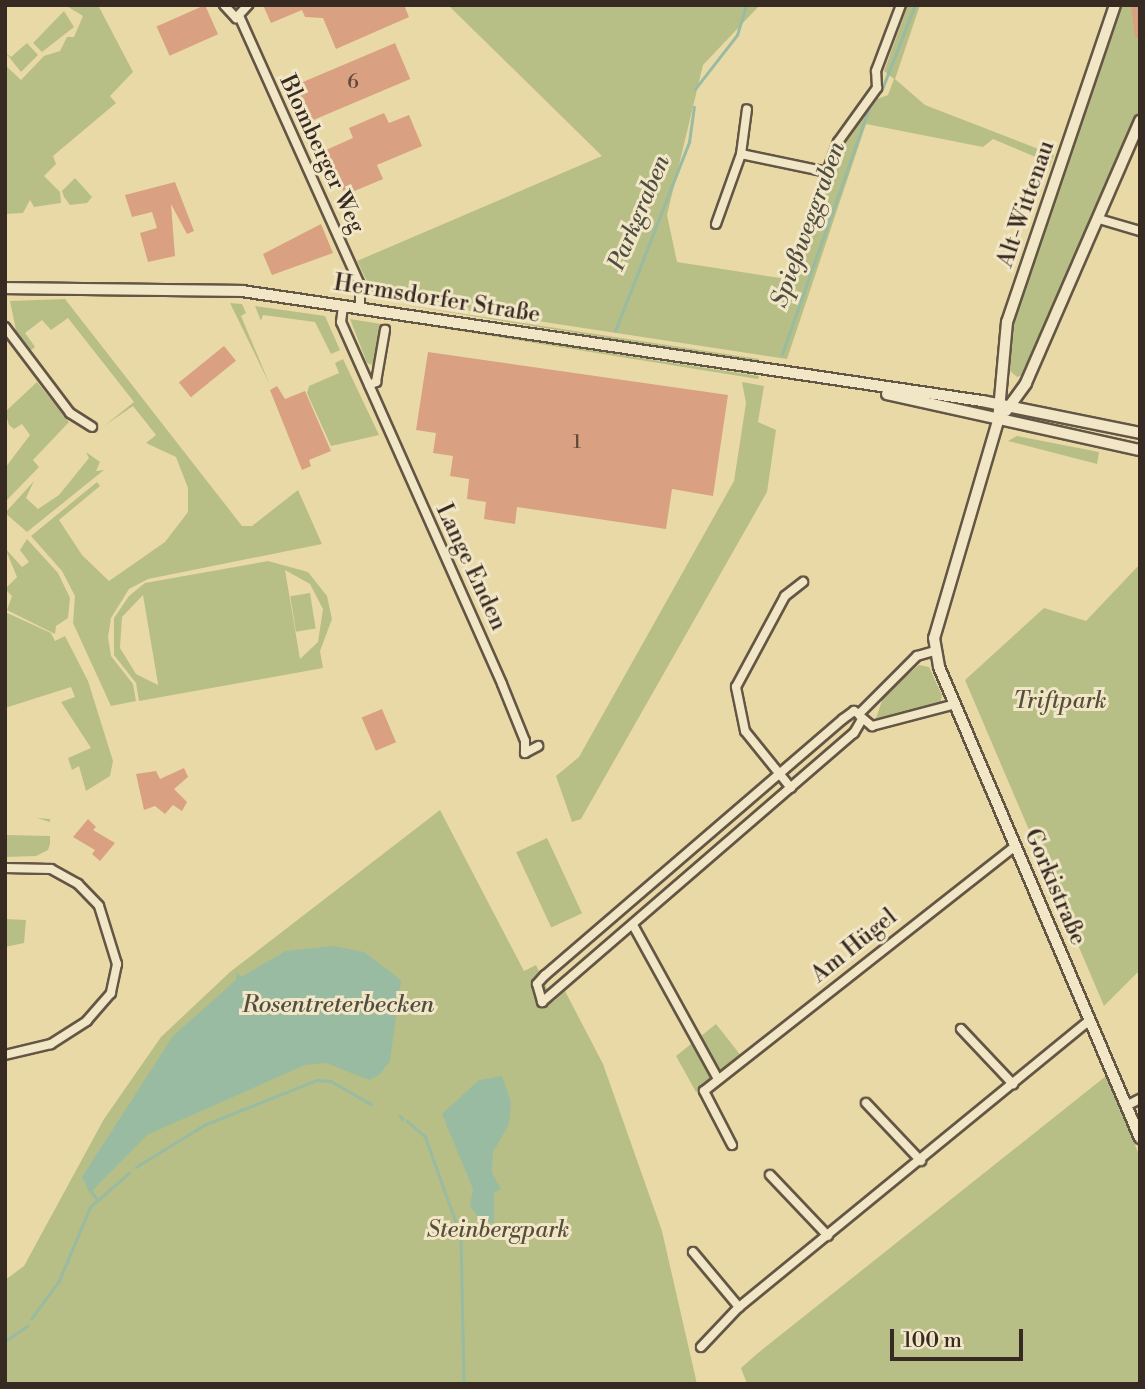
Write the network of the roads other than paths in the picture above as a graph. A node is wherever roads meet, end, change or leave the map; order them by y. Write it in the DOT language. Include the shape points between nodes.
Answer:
graph roads {
  1 [pos="224,5"];
  2 [pos="248,5"];
  3 [pos="901,5"];
  4 [pos="1115,5"];
  5 [pos="240,18"];
  6 [pos="747,109"];
  7 [pos="1140,121"];
  8 [pos="741,154"];
  9 [pos="1098,219"];
  10 [pos="716,224"];
  11 [pos="1140,231"];
  12 [pos="5,288"];
  13 [pos="343,306"];
  14 [pos="360,309"];
  15 [pos="5,327"];
  16 [pos="385,330"];
  17 [pos="1002,374"];
  18 [pos="1026,383"];
  19 [pos="369,385"];
  20 [pos="859,385"];
  21 [pos="1004,405"];
  22 [pos="998,421"];
  23 [pos="92,427"];
  24 [pos="1117,427"];
  25 [pos="1140,433"];
  26 [pos="1113,445"];
  27 [pos="1140,450"];
  28 [pos="803,582"];
  29 [pos="935,651"];
  30 [pos="955,704"];
  31 [pos="860,717"];
  32 [pos="538,746"];
  33 [pos="779,773"];
  34 [pos="791,788"];
  35 [pos="1015,846"];
  36 [pos="5,867"];
  37 [pos="632,901"];
  38 [pos="644,915"];
  39 [pos="634,925"];
  40 [pos="1090,1020"];
  41 [pos="961,1029"];
  42 [pos="5,1055"];
  43 [pos="718,1079"];
  44 [pos="1013,1084"];
  45 [pos="1140,1100"];
  46 [pos="866,1103"];
  47 [pos="1126,1106"];
  48 [pos="1140,1138"];
  49 [pos="732,1145"];
  50 [pos="921,1161"];
  51 [pos="770,1175"];
  52 [pos="828,1236"];
  53 [pos="693,1252"];
  54 [pos="739,1307"];
  55 [pos="701,1347"];
  1 -- 5 [label="street, Blomberger Weg" via="229,16"];
  2 -- 5 [label="street"];
  3 -- 8 [label="street" via="876,71 877,88 838,142 827,172"];
  4 -- 17 [label="main road, Alt-Wittenau" via="1007,322"];
  5 -- 14 [label="street, Blomberger Weg" via="360,285"];
  6 -- 8 [label="street"];
  7 -- 9 [label="main road"];
  8 -- 10 [label="street"];
  9 -- 11 [label="street"];
  9 -- 18 [label="main road"];
  12 -- 13 [label="main road, Hermsdorfer Straße" via="219,288"];
  13 -- 14 [label="main road, Hermsdorfer Straße"];
  13 -- 19 [label="street, Lange Enden" via="341,322"];
  14 -- 20 [label="main road, Hermsdorfer Straße"];
  15 -- 23 [label="street" via="70,413"];
  16 -- 19 [label="street" via="376,382"];
  17 -- 18 [label="main road"];
  17 -- 21 [label="main road, Alt-Wittenau"];
  18 -- 21 [label="main road"];
  19 -- 32 [label="street, Lange Enden" via="502,684 526,741 525,753"];
  20 -- 21 [label="main road, Hermsdorfer Straße"];
  20 -- 22 [label="main road, Hermsdorfer Straße"];
  21 -- 22 [label="main road"];
  21 -- 24 [label="main road, Hermsdorfer Straße"];
  22 -- 26 [label="main road, Hermsdorfer Straße"];
  22 -- 29 [label="main road" via="936,627"];
  24 -- 25 [label="main road, Hermsdorfer Straße"];
  24 -- 26 [label="main road"];
  26 -- 27 [label="main road, Hermsdorfer Straße"];
  28 -- 33 [label="street" via="785,596 736,687 745,731"];
  29 -- 30 [label="main road, Gorkistraße"];
  29 -- 31 [label="street" via="917,656"];
  30 -- 31 [label="street" via="872,726"];
  30 -- 35 [label="main road, Gorkistraße"];
  31 -- 33 [label="street" via="854,711"];
  31 -- 34 [label="street"];
  33 -- 34 [label="street"];
  33 -- 37 [label="street"];
  34 -- 38 [label="street"];
  35 -- 40 [label="main road, Gorkistraße"];
  35 -- 43 [label="street, Am Hügel"];
  36 -- 42 [label="street" via="51,869 78,884 99,906 117,964 111,993 87,1021 51,1044"];
  37 -- 38 [label="street"];
  37 -- 39 [label="street" via="537,984 542,1002"];
  38 -- 39 [label="street"];
  39 -- 43 [label="street"];
  40 -- 44 [label="street" via="1038,1058"];
  40 -- 47 [label="main road, Gorkistraße"];
  41 -- 44 [label="street"];
  43 -- 49 [label="street" via="704,1091"];
  44 -- 50 [label="street"];
  45 -- 47 [label="street"];
  46 -- 50 [label="street"];
  47 -- 48 [label="main road, Gorkistraße"];
  50 -- 52 [label="street"];
  51 -- 52 [label="street"];
  52 -- 54 [label="street"];
  53 -- 54 [label="street"];
  54 -- 55 [label="street"];
}
